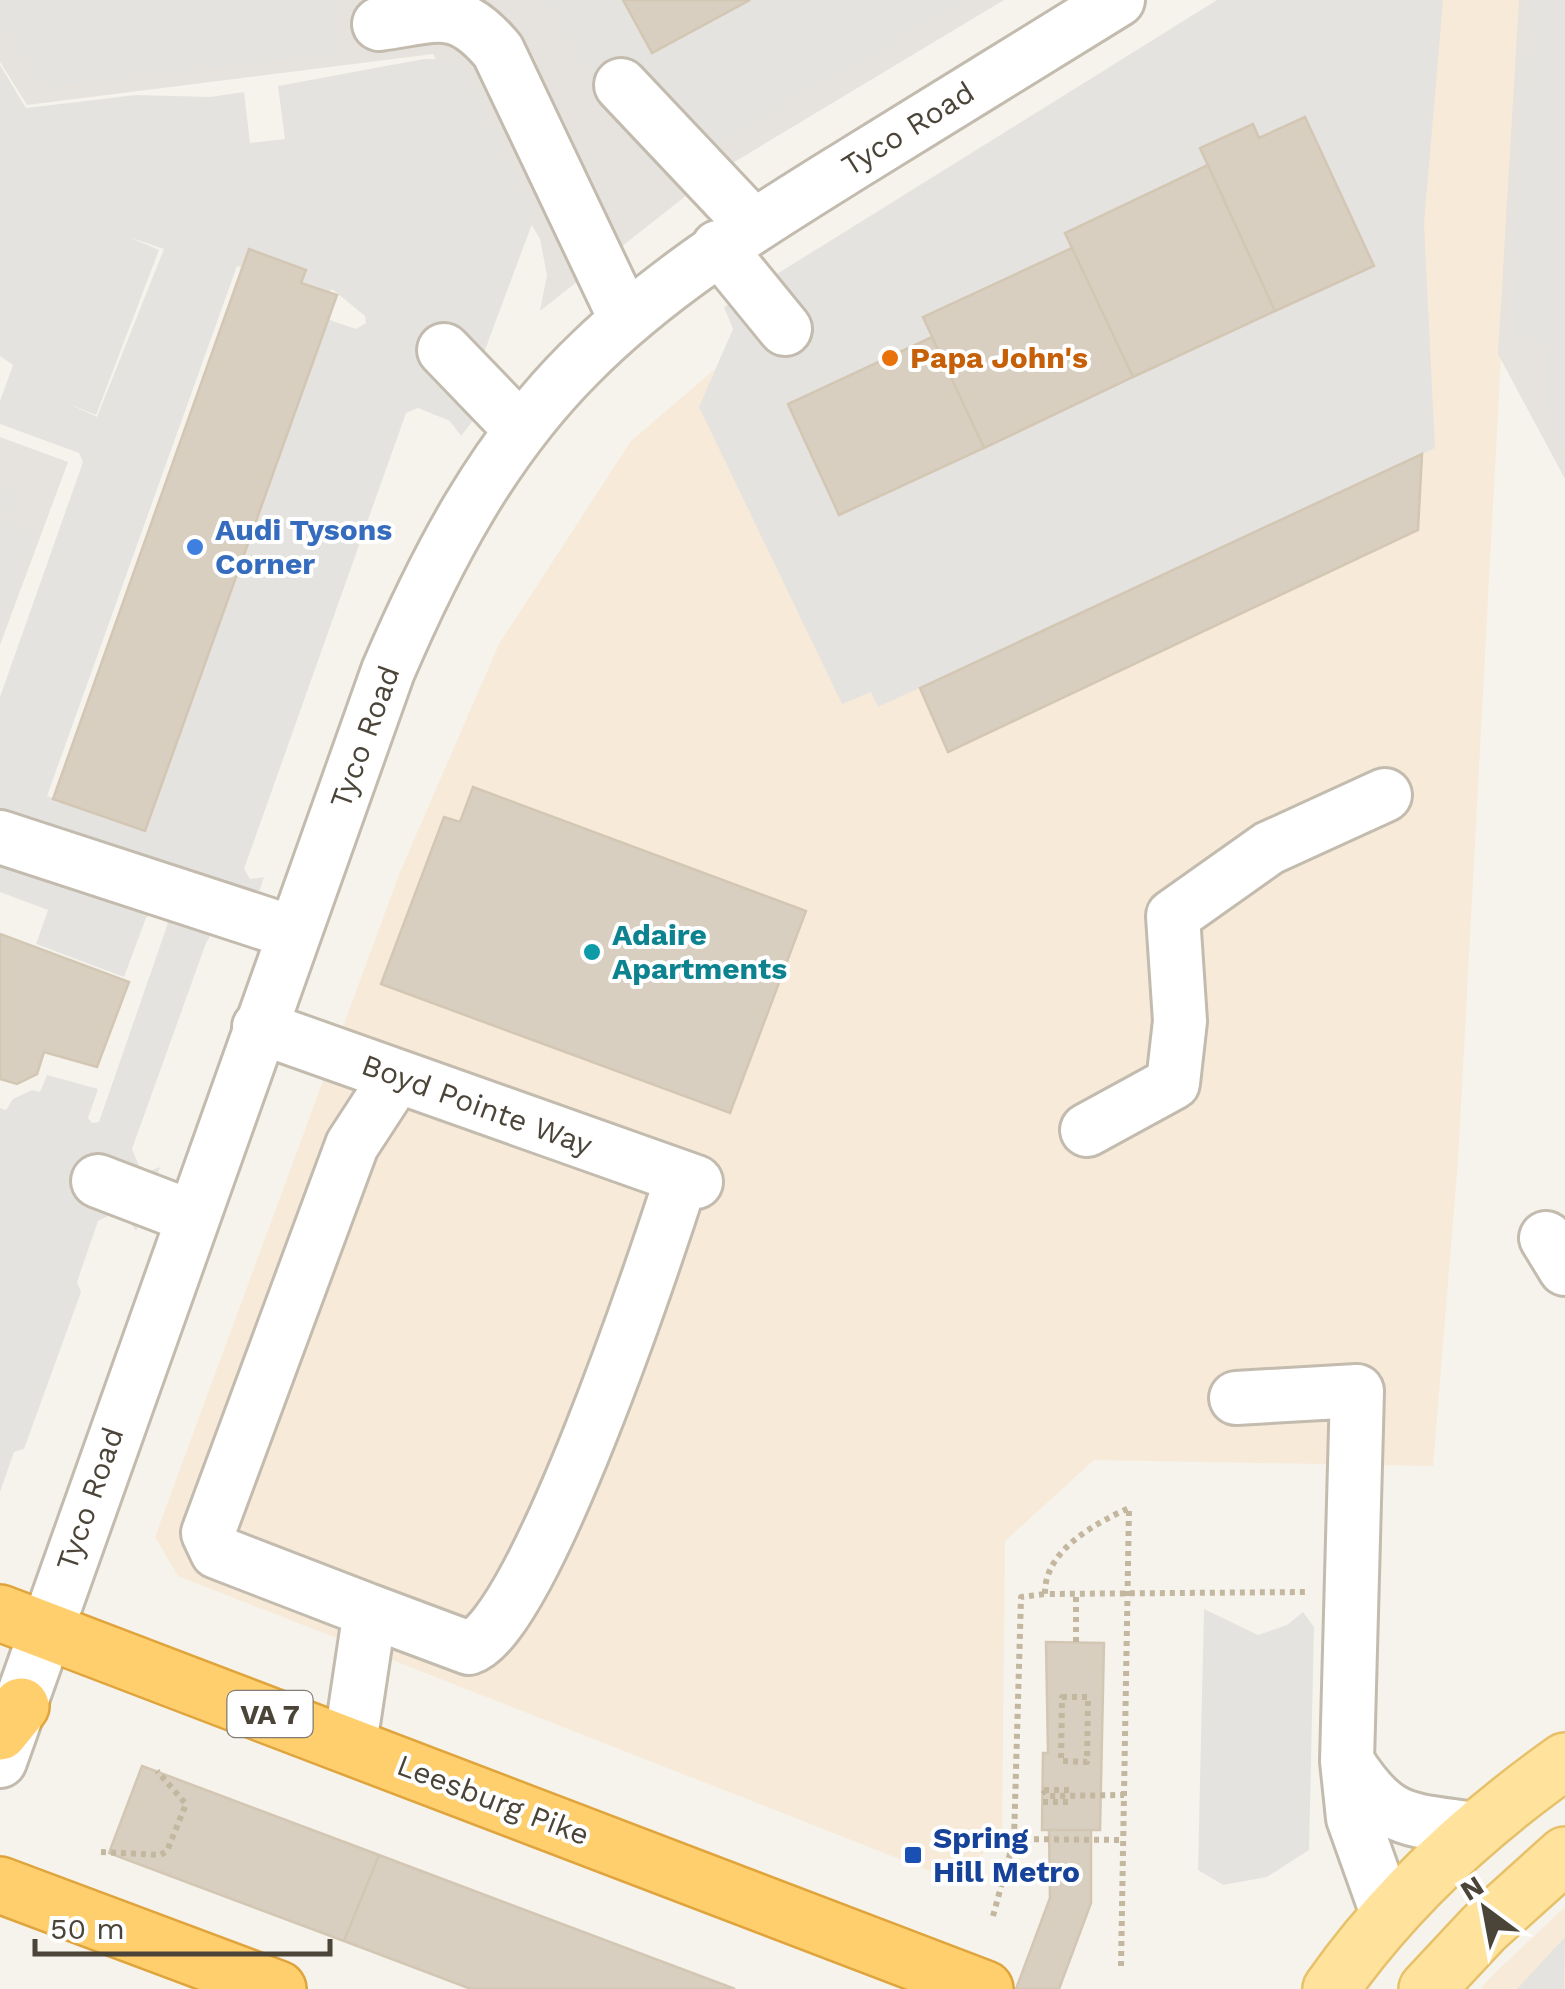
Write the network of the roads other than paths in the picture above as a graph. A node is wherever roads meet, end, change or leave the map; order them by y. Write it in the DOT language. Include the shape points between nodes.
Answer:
graph roads {
  1 [pos="1118,0"];
  2 [pos="379,24"];
  3 [pos="621,85"];
  4 [pos="736,236"];
  5 [pos="626,320"];
  6 [pos="785,329"];
  7 [pos="444,350"];
  8 [pos="521,430"];
  9 [pos="1385,795"];
  10 [pos="0,837"];
  11 [pos="294,934"];
  12 [pos="258,1027"];
  13 [pos="396,1076"];
  14 [pos="1087,1130"];
  15 [pos="98,1181"];
  16 [pos="192,1217"];
  17 [pos="1236,1398"];
  18 [pos="370,1612"];
  19 [pos="23,1622"];
  20 [pos="10,1719"];
  21 [pos="350,1744"];
  22 [pos="0,1760"];
  23 [pos="1346,1761"];
  24 [pos="1565,1761"];
  25 [pos="1475,1829"];
  26 [pos="1565,1855"];
  27 [pos="0,1885"];
  28 [pos="1388,1916"];
  29 [pos="278,1989"];
  30 [pos="986,1989"];
  31 [pos="1331,1989"];
  32 [pos="1427,1989"];
  1 -- 4 [label="street, Tyco Road"];
  2 -- 5 [label="street" via="444,15 469,21 498,51"];
  3 -- 4 [label="street"];
  4 -- 5 [label="street, Tyco Road"];
  4 -- 6 [label="street"];
  5 -- 8 [label="street, Tyco Road"];
  7 -- 8 [label="street"];
  8 -- 11 [label="street, Tyco Road" via="427,580"];
  9 -- 14 [label="street" via="1269,848 1173,916 1180,1022 1173,1083"];
  10 -- 11 [label="street"];
  11 -- 12 [label="street, Tyco Road"];
  12 -- 13 [label="street, Boyd Pointe Way"];
  12 -- 16 [label="street, Tyco Road"];
  13 -- 18 [label="street" via="352,1145 208,1533 217,1552"];
  13 -- 18 [label="street, Boyd Pointe Way" via="689,1180 552,1524 497,1625 469,1648"];
  15 -- 16 [label="street"];
  16 -- 19 [label="street, Tyco Road"];
  17 -- 23 [label="street" via="1358,1391"];
  18 -- 21 [label="street"];
  19 -- 20 [label="street, Tyco Road"];
  19 -- 21 [label="highway, Leesburg Pike / VA 7"];
  20 -- 22 [label="street, Tyco Road"];
  21 -- 30 [label="highway, Leesburg Pike / VA 7"];
  23 -- 25 [label="street" via="1394,1814"];
  23 -- 28 [label="street" via="1353,1818"];
  24 -- 25 [label="main road"];
  25 -- 28 [label="main road"];
  26 -- 32 [label="main road"];
  27 -- 29 [label="highway"];
  28 -- 31 [label="main road"];
}
